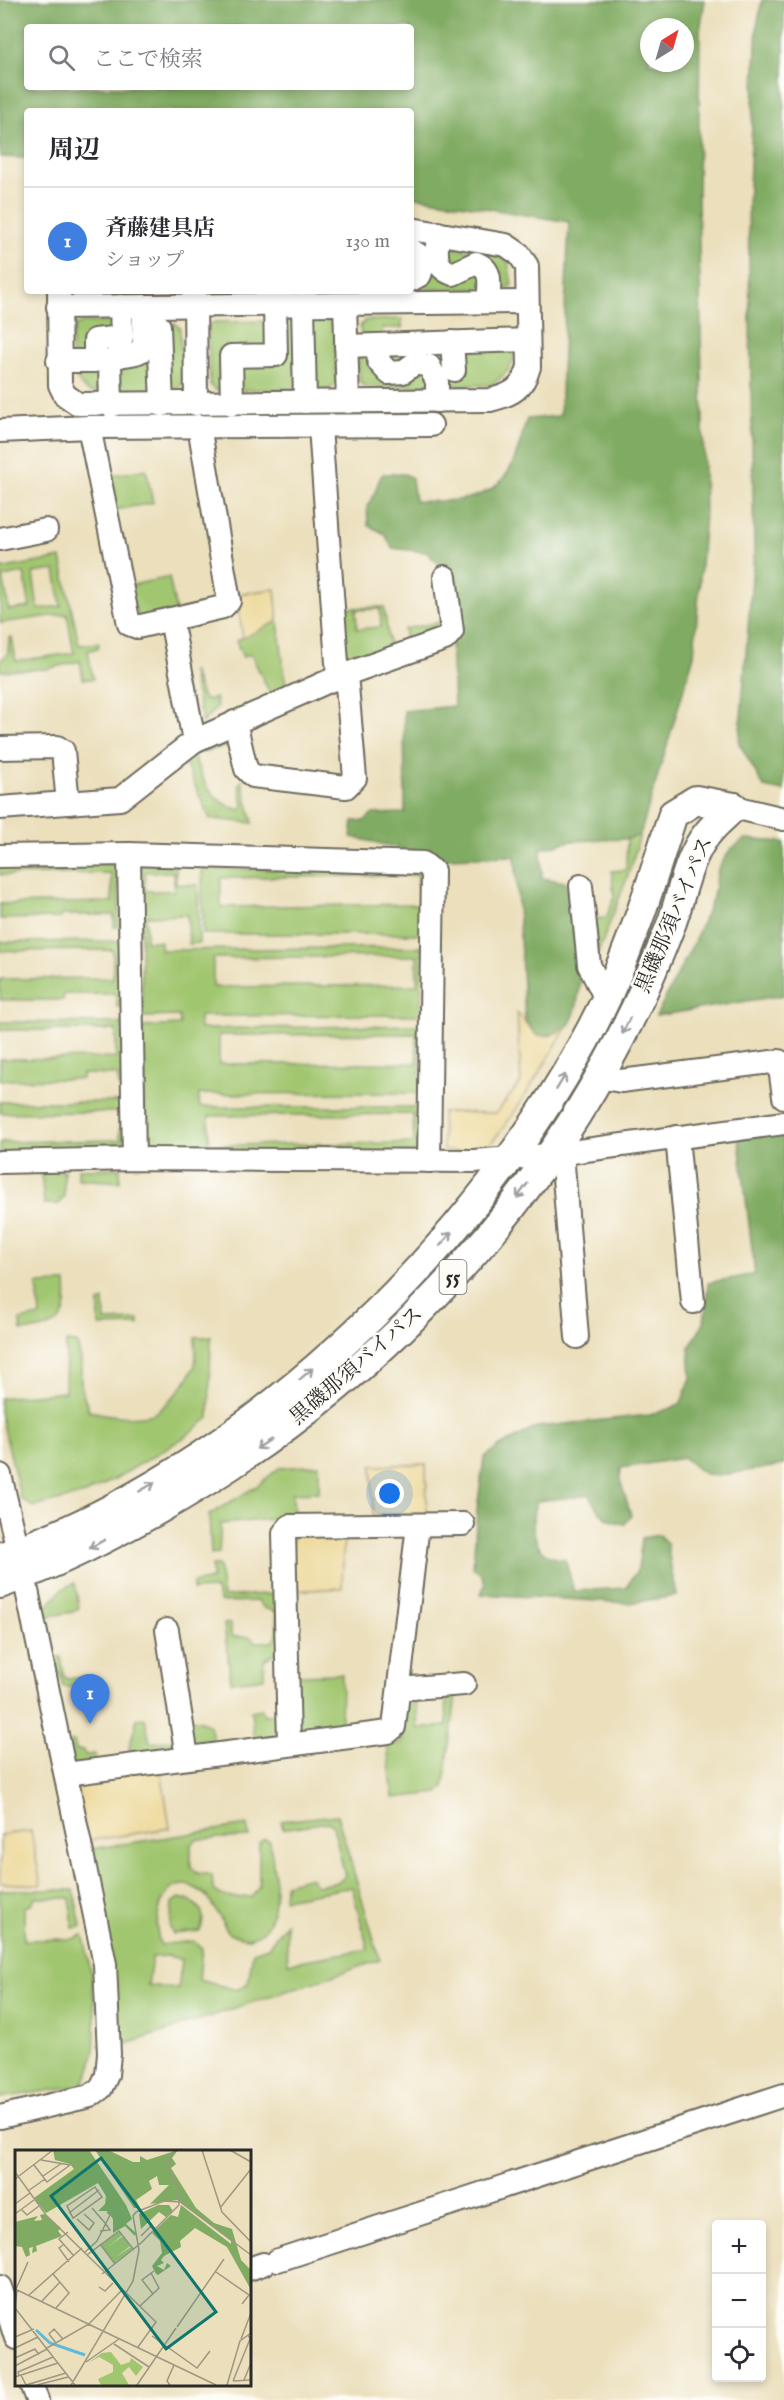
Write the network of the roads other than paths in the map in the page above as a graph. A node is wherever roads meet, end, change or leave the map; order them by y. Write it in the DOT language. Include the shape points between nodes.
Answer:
graph roads {
  1 [pos="414,229"];
  2 [pos="438,233"];
  3 [pos="414,252"];
  4 [pos="414,278"];
  5 [pos="406,297"];
  6 [pos="195,298"];
  7 [pos="58,299"];
  8 [pos="92,299"];
  9 [pos="348,300"];
  10 [pos="488,302"];
  11 [pos="527,302"];
  12 [pos="303,304"];
  13 [pos="275,305"];
  14 [pos="121,306"];
  15 [pos="151,307"];
  16 [pos="528,340"];
  17 [pos="452,342"];
  18 [pos="377,345"];
  19 [pos="346,346"];
  20 [pos="58,361"];
  21 [pos="454,370"];
  22 [pos="437,401"];
  23 [pos="305,402"];
  24 [pos="348,402"];
  25 [pos="232,404"];
  26 [pos="162,405"];
  27 [pos="111,406"];
  28 [pos="197,415"];
  29 [pos="431,425"];
  30 [pos="89,427"];
  31 [pos="320,427"];
  32 [pos="0,430"];
  33 [pos="46,530"];
  34 [pos="0,539"];
  35 [pos="445,577"];
  36 [pos="171,619"];
  37 [pos="342,676"];
  38 [pos="235,722"];
  39 [pos="194,741"];
  40 [pos="0,748"];
  41 [pos="68,803"];
  42 [pos="734,807"];
  43 [pos="0,808"];
  44 [pos="784,819"];
  45 [pos="129,854"];
  46 [pos="0,856"];
  47 [pos="581,886"];
  48 [pos="606,999"];
  49 [pos="782,1060"];
  50 [pos="598,1077"];
  51 [pos="784,1097"];
  52 [pos="784,1123"];
  53 [pos="677,1137"];
  54 [pos="556,1154"];
  55 [pos="512,1158"];
  56 [pos="134,1159"];
  57 [pos="429,1161"];
  58 [pos="0,1162"];
  59 [pos="693,1302"];
  60 [pos="577,1337"];
  61 [pos="0,1475"];
  62 [pos="463,1524"];
  63 [pos="418,1525"];
  64 [pos="10,1567"];
  65 [pos="167,1630"];
  66 [pos="464,1684"];
  67 [pos="399,1689"];
  68 [pos="289,1743"];
  69 [pos="187,1757"];
  70 [pos="66,1774"];
  71 [pos="784,2095"];
  72 [pos="0,2117"];
  73 [pos="263,2264"];
  74 [pos="0,2288"];
  75 [pos="15,2335"];
  76 [pos="15,2344"];
  77 [pos="0,2350"];
  78 [pos="31,2385"];
  79 [pos="37,2400"];
  1 -- 2 [label="street"];
  2 -- 10 [label="street" via="439,265 453,274 476,263 484,266 489,273"];
  2 -- 11 [label="street" via="506,245 519,254 527,266"];
  3 -- 4 [label="street" via="423,265"];
  5 -- 9 [label="street"];
  5 -- 10 [label="street"];
  6 -- 13 [label="street"];
  6 -- 15 [label="street"];
  6 -- 28 [label="street"];
  7 -- 8 [label="street"];
  7 -- 20 [label="street"];
  8 -- 14 [label="street"];
  9 -- 12 [label="street"];
  9 -- 19 [label="street"];
  10 -- 11 [label="street"];
  11 -- 16 [label="street"];
  12 -- 13 [label="street"];
  12 -- 23 [label="street" via="312,354"];
  13 -- 25 [label="street" via="276,355 231,356"];
  14 -- 15 [label="street"];
  14 -- 20 [label="street" via="122,338 94,340 95,361"];
  15 -- 26 [label="street" via="169,357"];
  15 -- 27 [label="street" via="144,349 137,355 118,356 110,363"];
  16 -- 17 [label="street"];
  16 -- 22 [label="street" via="529,367 525,379 509,395 490,400"];
  17 -- 18 [label="street"];
  17 -- 21 [label="street"];
  18 -- 19 [label="street"];
  18 -- 22 [label="street" via="379,362 389,373 403,372 415,363 429,366 437,381"];
  19 -- 24 [label="street"];
  20 -- 27 [label="street" via="65,395 78,404"];
  22 -- 24 [label="street"];
  23 -- 24 [label="street"];
  23 -- 25 [label="street"];
  25 -- 28 [label="street"];
  26 -- 27 [label="street"];
  26 -- 28 [label="street"];
  28 -- 30 [label="street"];
  28 -- 31 [label="street"];
  28 -- 36 [label="street" via="229,601 224,608"];
  29 -- 31 [label="street"];
  30 -- 32 [label="street"];
  30 -- 36 [label="street" via="129,624 137,627"];
  31 -- 37 [label="street"];
  33 -- 34 [label="street"];
  35 -- 37 [label="street" via="452,631 446,639"];
  36 -- 39 [label="street"];
  37 -- 38 [label="street"];
  37 -- 38 [label="street" via="355,778 346,787 252,776 246,768"];
  38 -- 39 [label="street"];
  39 -- 41 [label="street" via="120,800"];
  40 -- 41 [label="street" via="57,747 63,751"];
  41 -- 43 [label="street"];
  42 -- 44 [label="street"];
  42 -- 48 [label="main road, 黒磯那須バイパス / 55" via="696,800 674,814"];
  42 -- 50 [label="main road, 黒磯那須バイパス / 55, one-way" via="706,835 646,983"];
  45 -- 46 [label="street"];
  45 -- 56 [label="street"];
  45 -- 57 [label="street" via="423,863 433,871"];
  47 -- 48 [label="street" via="589,965"];
  55 -- 48 [label="main road, 黒磯那須バイパス / 55, one-way" via="585,1042"];
  49 -- 50 [label="street" via="621,1081"];
  49 -- 51 [label="street"];
  50 -- 54 [label="main road, 黒磯那須バイパス / 55"];
  52 -- 53 [label="street"];
  53 -- 54 [label="street"];
  53 -- 59 [label="street"];
  54 -- 55 [label="street"];
  54 -- 60 [label="street"];
  54 -- 64 [label="main road, 黒磯那須バイパス / 55, one-way" via="419,1315 275,1437 200,1486 89,1548"];
  55 -- 57 [label="street"];
  64 -- 55 [label="main road, 黒磯那須バイパス / 55, one-way" via="186,1465 258,1415 405,1284"];
  56 -- 57 [label="street"];
  56 -- 58 [label="street"];
  61 -- 64 [label="street"];
  62 -- 63 [label="street"];
  63 -- 67 [label="street"];
  63 -- 68 [label="street" via="290,1526 284,1533"];
  64 -- 70 [label="street"];
  65 -- 69 [label="street"];
  66 -- 67 [label="street"];
  67 -- 68 [label="street" via="394,1727 388,1732"];
  68 -- 69 [label="street"];
  69 -- 70 [label="street"];
  70 -- 72 [label="street" via="105,1964 109,2012 107,2075 101,2088 90,2096"];
  71 -- 73 [label="street"];
  74 -- 75 [label="street"];
  76 -- 77 [label="street"];
  78 -- 79 [label="street"];
}
